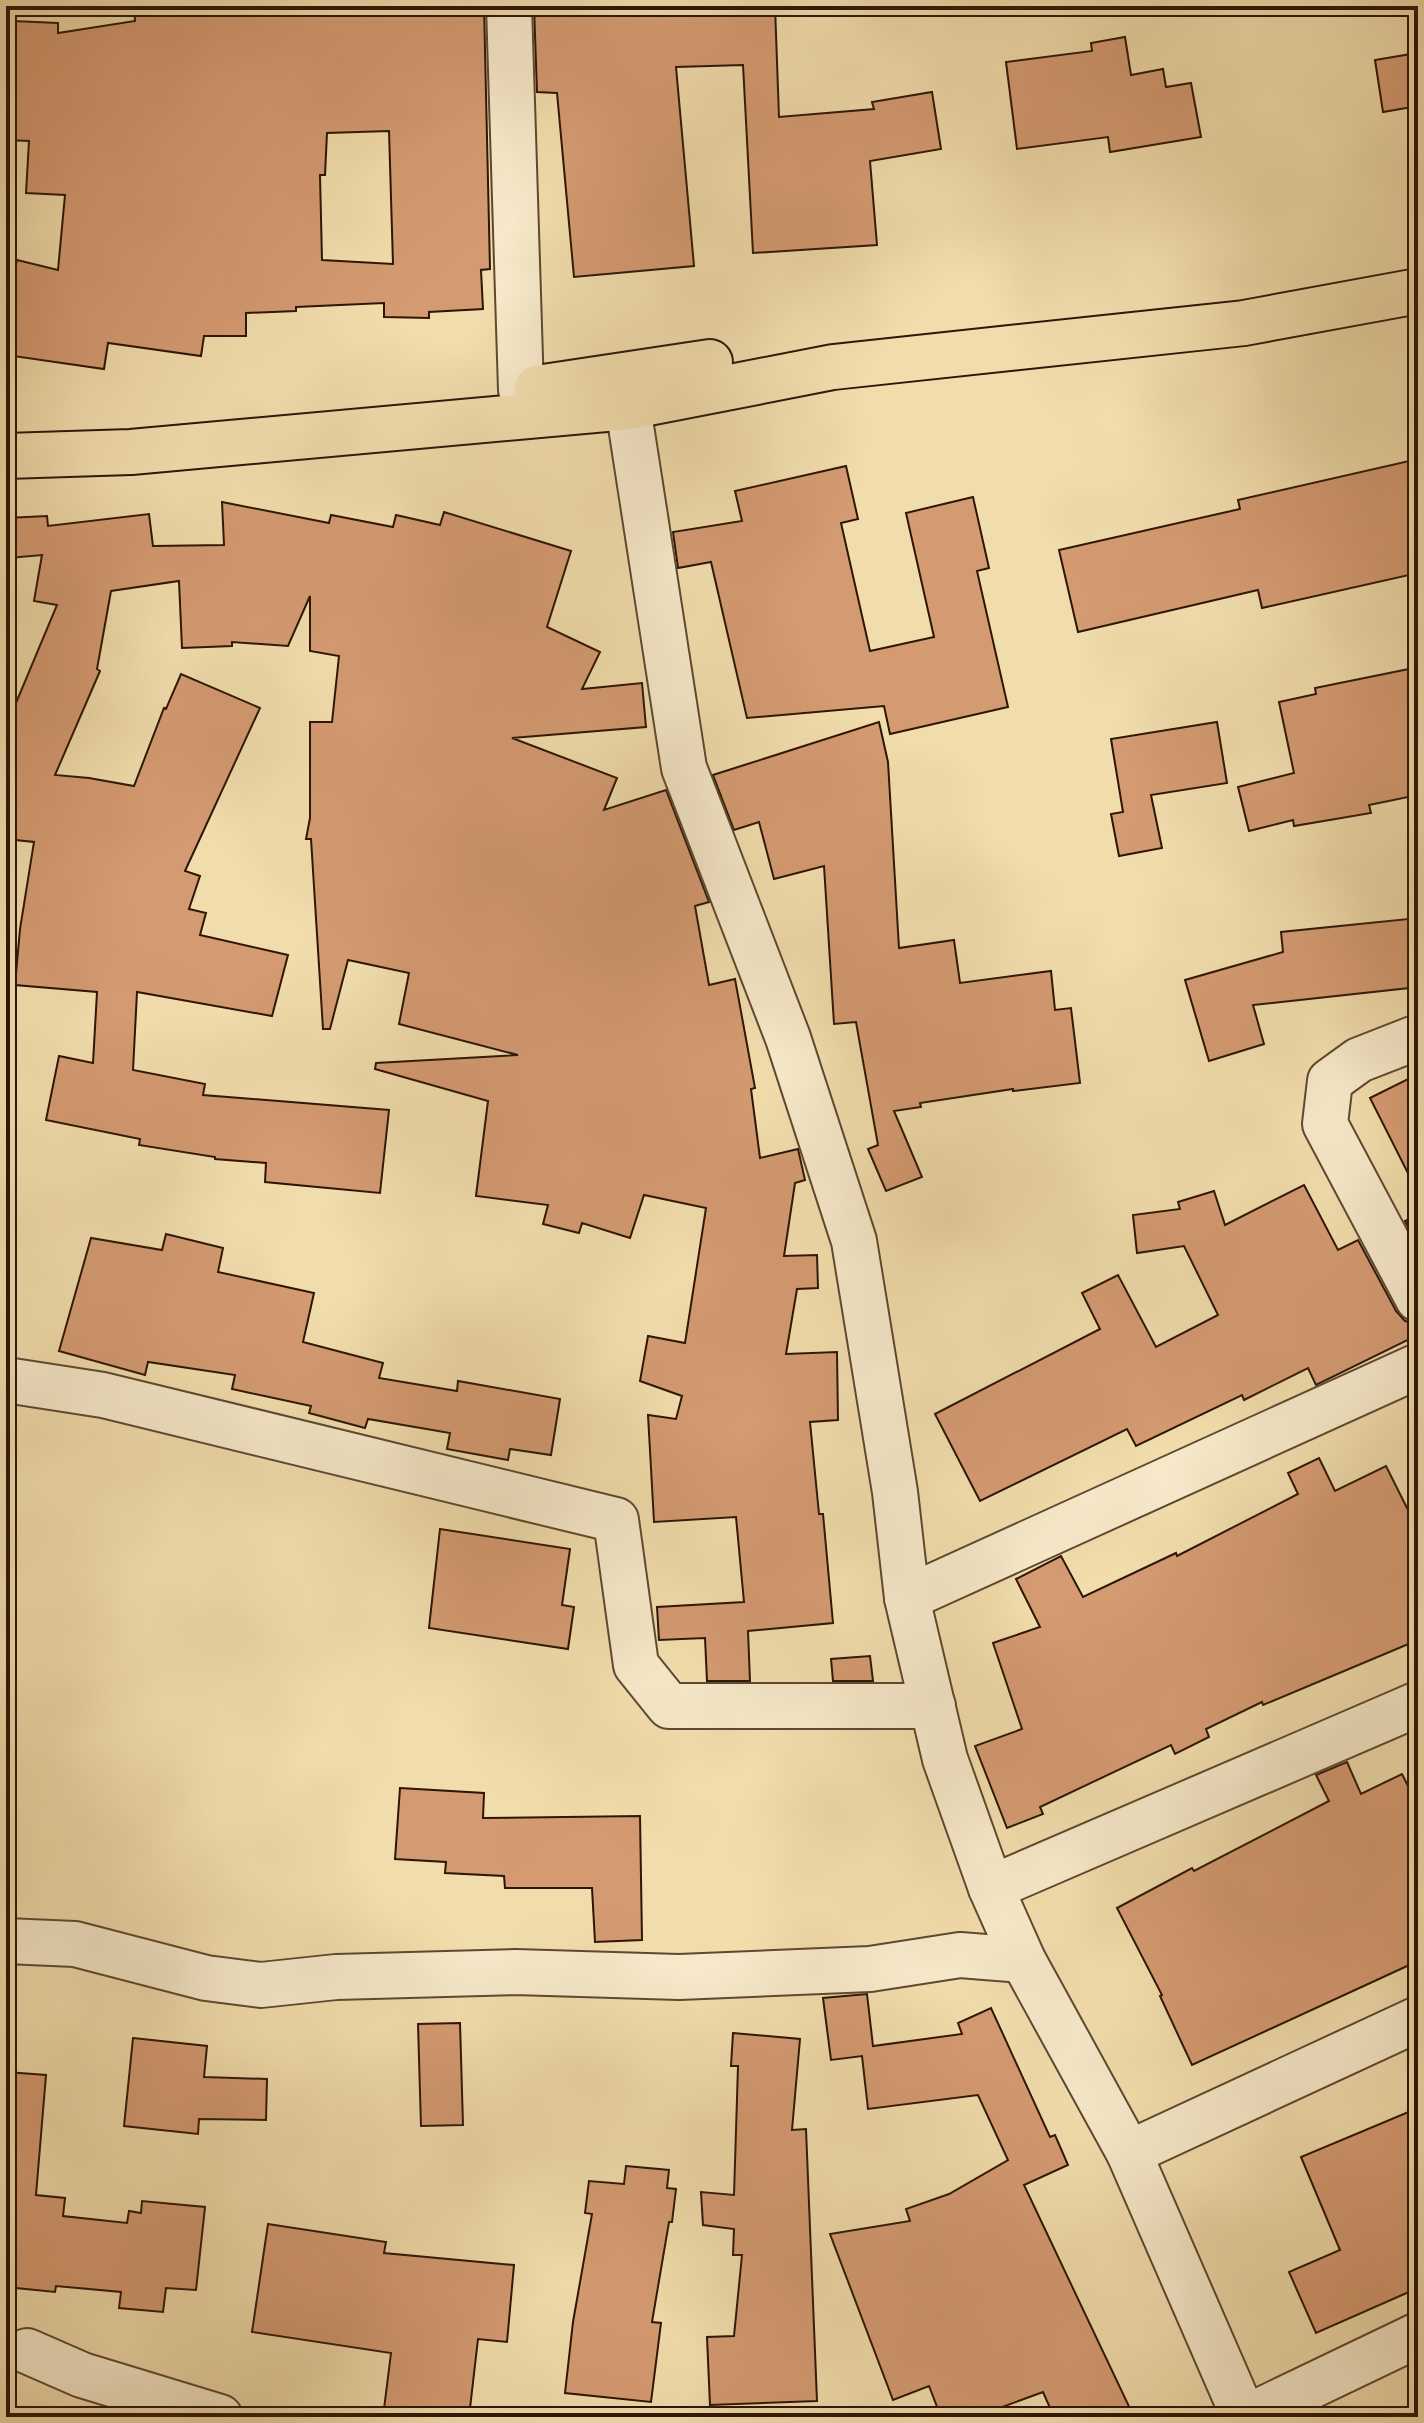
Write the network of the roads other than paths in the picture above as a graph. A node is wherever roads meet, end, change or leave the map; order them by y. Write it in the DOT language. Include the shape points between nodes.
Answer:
graph roads {
  1 [pos="509,6"];
  2 [pos="1418,267"];
  3 [pos="1418,291"];
  4 [pos="521,390"];
  5 [pos="628,407"];
  6 [pos="6,434"];
  7 [pos="6,456"];
  8 [pos="1418,1037"];
  9 [pos="1418,1299"];
  10 [pos="1418,1366"];
  11 [pos="6,1380"];
  12 [pos="907,1598"];
  13 [pos="1418,1704"];
  14 [pos="933,1706"];
  15 [pos="991,1888"];
  16 [pos="6,1941"];
  17 [pos="1023,1960"];
  18 [pos="1418,2019"];
  19 [pos="1129,2153"];
  20 [pos="1418,2335"];
  21 [pos="27,2351"];
  22 [pos="125,2404"];
  23 [pos="220,2417"];
  24 [pos="1245,2417"];
  1 -- 4 [label="street"];
  2 -- 4 [label="main road" via="1231,301 816,347"];
  3 -- 5 [label="main road" via="1244,323 833,367"];
  4 -- 6 [label="main road" via="112,433"];
  5 -- 7 [label="main road" via="131,452"];
  5 -- 12 [label="street" via="684,768 788,1038 854,1241"];
  8 -- 9 [label="street" via="1359,1060 1330,1081 1325,1124"];
  10 -- 12 [label="street"];
  11 -- 14 [label="street" via="103,1395 616,1520 636,1665 669,1706"];
  12 -- 14 [label="street"];
  13 -- 15 [label="street"];
  14 -- 15 [label="street" via="945,1759"];
  15 -- 17 [label="street"];
  16 -- 17 [label="street" via="75,1944 206,1978 261,1985 336,1977 515,1972 679,1977 870,1969 960,1955"];
  17 -- 19 [label="street"];
  18 -- 19 [label="street"];
  19 -- 24 [label="street"];
  20 -- 24 [label="street"];
  21 -- 22 [label="street" via="82,2375"];
  22 -- 23 [label="street"];
}
